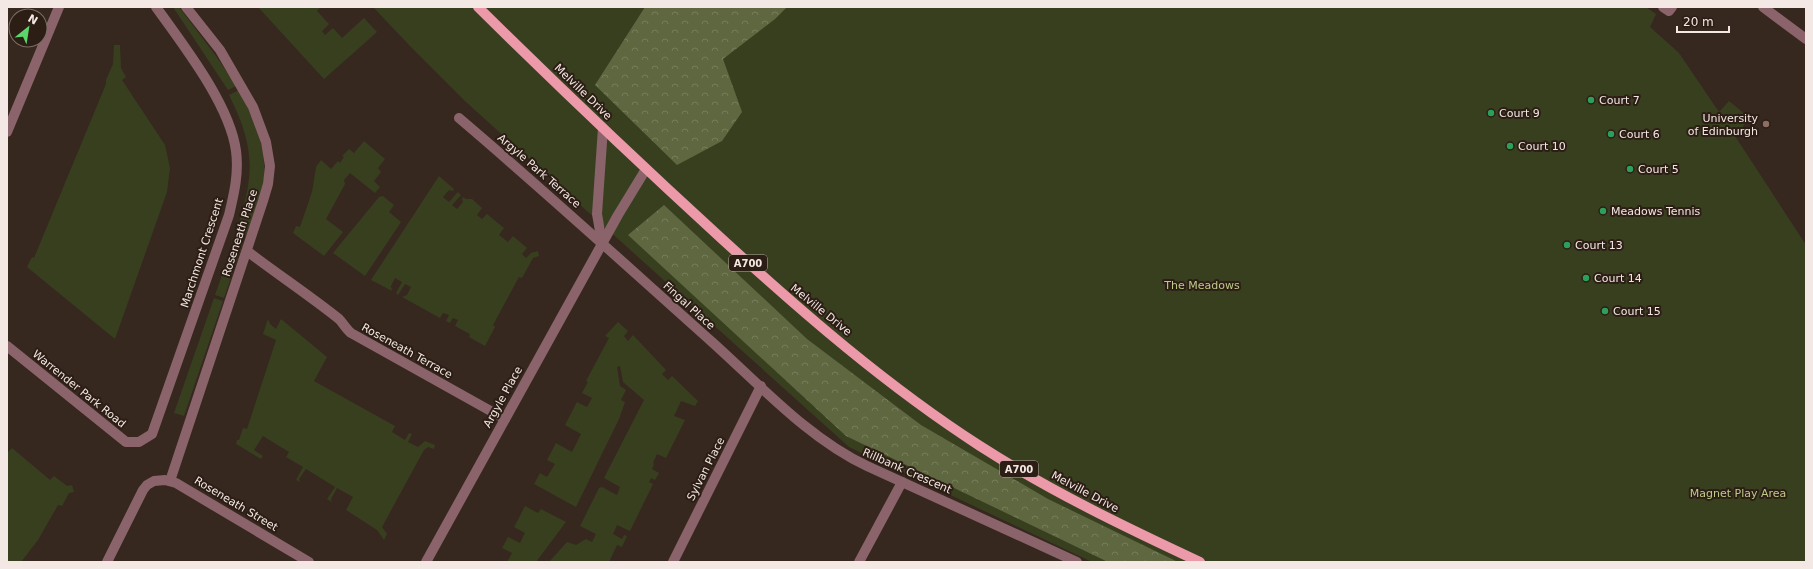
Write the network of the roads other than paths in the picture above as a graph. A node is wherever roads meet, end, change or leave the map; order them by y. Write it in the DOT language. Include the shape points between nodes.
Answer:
graph roads {
  1 [pos="59,7"];
  2 [pos="156,7"];
  3 [pos="186,7"];
  4 [pos="478,7"];
  5 [pos="1663,7"];
  6 [pos="1672,7"];
  7 [pos="1764,7"];
  8 [pos="1806,39"];
  9 [pos="459,118"];
  10 [pos="603,128"];
  11 [pos="7,132"];
  12 [pos="646,169"];
  13 [pos="602,243"];
  14 [pos="246,251"];
  15 [pos="7,346"];
  16 [pos="761,386"];
  17 [pos="505,419"];
  18 [pos="140,442"];
  19 [pos="170,481"];
  20 [pos="902,482"];
  21 [pos="1058,558"];
  22 [pos="107,562"];
  23 [pos="309,562"];
  24 [pos="426,562"];
  25 [pos="673,562"];
  26 [pos="859,562"];
  27 [pos="1077,562"];
  28 [pos="1200,562"];
  1 -- 11 [label="street"];
  2 -- 18 [label="street, Marchmont Crescent" via="217,98 234,141 237,174 225,227 155,429 149,437"];
  3 -- 14 [label="street, Roseneath Place" via="220,50 241,85 253,107 269,153 268,184"];
  4 -- 10 [label="main road, Melville Drive / A700"];
  5 -- 6 [label="street" via="1669,11"];
  7 -- 8 [label="street"];
  9 -- 13 [label="street, Argyle Park Terrace"];
  10 -- 12 [label="main road, Melville Drive / A700"];
  10 -- 13 [label="street" via="597,214"];
  12 -- 13 [label="street, Argyle Place"];
  12 -- 28 [label="main road, Melville Drive / A700" via="784,295 914,400 980,445 1055,491"];
  13 -- 16 [label="street, Fingal Place"];
  13 -- 17 [label="street, Argyle Place"];
  14 -- 17 [label="street, Roseneath Terrace" via="312,298 351,333"];
  14 -- 19 [label="street, Roseneath Place"];
  15 -- 18 [label="street, Warrender Park Road" via="114,434 126,442"];
  16 -- 20 [label="street, Rillbank Crescent" via="834,450"];
  16 -- 25 [label="street, Sylvan Place"];
  17 -- 24 [label="street, Argyle Place"];
  19 -- 22 [label="street" via="160,479 147,485"];
  19 -- 23 [label="street, Roseneath Street"];
  20 -- 21 [label="street, Rillbank Crescent"];
  20 -- 26 [label="street"];
  21 -- 27 [label="street, Rillbank Crescent"];
}
